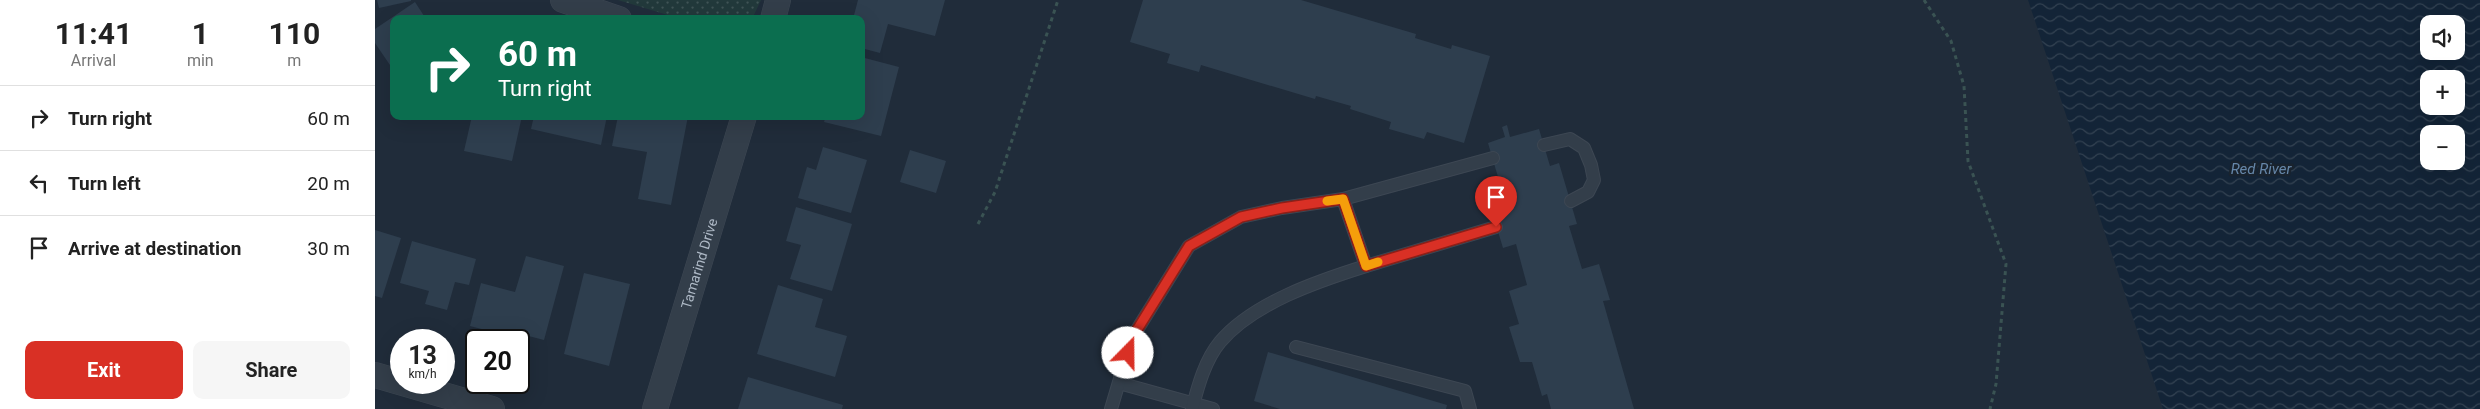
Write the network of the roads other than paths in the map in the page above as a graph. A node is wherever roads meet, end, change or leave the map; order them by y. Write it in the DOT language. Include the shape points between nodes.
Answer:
graph roads {
  1 [pos="563,0"];
  2 [pos="779,0"];
  3 [pos="607,15"];
  4 [pos="774,15"];
  5 [pos="743,120"];
  6 [pos="1544,145"];
  7 [pos="1493,158"];
  8 [pos="1343,199"];
  9 [pos="1571,201"];
  10 [pos="1496,227"];
  11 [pos="1366,266"];
  12 [pos="1297,348"];
  13 [pos="375,375"];
  14 [pos="1119,383"];
  15 [pos="1193,406"];
  16 [pos="492,409"];
  17 [pos="655,409"];
  18 [pos="1111,409"];
  19 [pos="1213,409"];
  20 [pos="1470,409"];
  1 -- 3 [label="street"];
  2 -- 4 [label="street"];
  5 -- 17 [label="street, Tamarind Drive"];
  6 -- 9 [label="lane" via="1569,139 1584,148 1594,180 1588,192"];
  7 -- 8 [label="lane"];
  8 -- 11 [label="lane"];
  8 -- 14 [label="lane" via="1241,217 1189,246 1132,338"];
  10 -- 11 [label="lane"];
  11 -- 15 [label="lane" via="1319,280 1259,309 1220,342 1199,380"];
  12 -- 20 [label="lane" via="1465,391"];
  13 -- 16 [label="street"];
  14 -- 15 [label="lane"];
  14 -- 18 [label="lane"];
  15 -- 19 [label="lane"];
}
